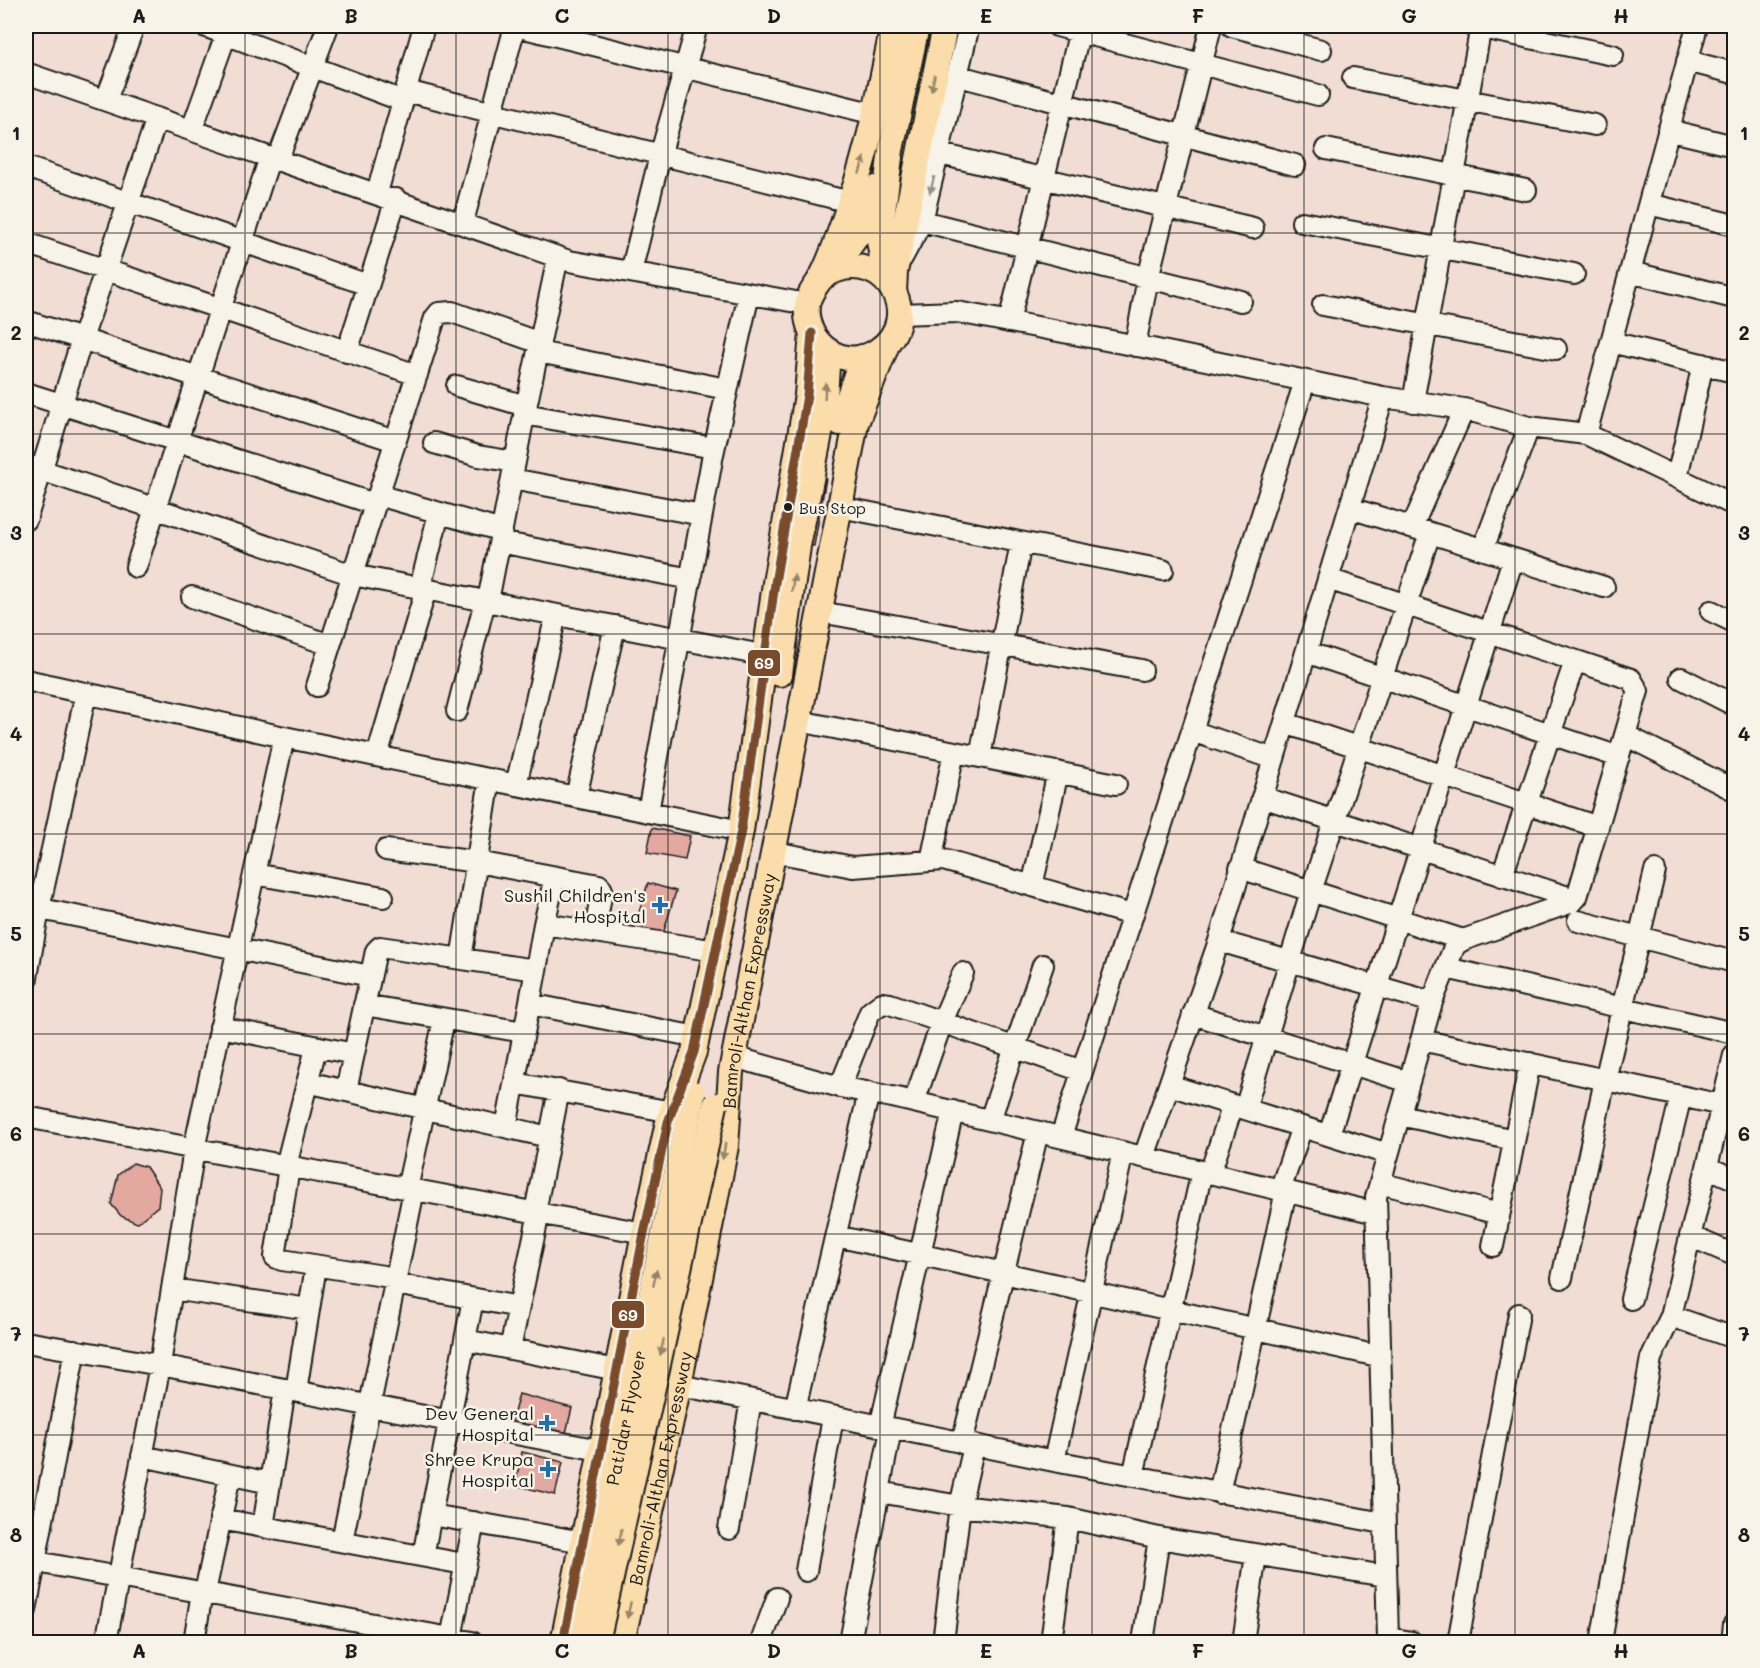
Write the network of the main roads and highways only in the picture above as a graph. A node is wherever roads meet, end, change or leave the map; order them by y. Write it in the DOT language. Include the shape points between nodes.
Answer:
graph roads {
  1 [pos="893,26"];
  2 [pos="917,26"];
  3 [pos="945,26"];
  4 [pos="891,150"];
  5 [pos="826,274"];
  6 [pos="893,289"];
  7 [pos="820,342"];
  8 [pos="888,342"];
  9 [pos="862,357"];
  10 [pos="714,959"];
  11 [pos="752,972"];
  12 [pos="695,1045"];
  13 [pos="733,1064"];
  14 [pos="562,1642"];
  15 [pos="575,1642"];
  16 [pos="597,1642"];
  17 [pos="622,1642"];
  5 -- 1 [label="main road, one-way" via="875,114"];
  2 -- 4 [label="main road"];
  3 -- 6 [label="main road, one-way"];
  4 -- 5 [label="main road" via="859,233"];
  4 -- 6 [label="main road" via="879,241"];
  5 -- 6 [label="main road" via="846,266 861,266 874,271"];
  5 -- 7 [label="main road" via="812,290 807,304 807,319"];
  6 -- 8 [label="main road" via="895,329"];
  7 -- 9 [label="main road" via="847,358"];
  7 -- 10 [label="main road" via="807,395 775,583 741,831"];
  10 -- 7 [label="main road, one-way" via="733,929 755,839 798,546 824,413"];
  8 -- 9 [label="main road"];
  8 -- 11 [label="main road, Bamroli-Althan Expressway" via="856,423"];
  9 -- 11 [label="main road" via="842,416 747,938"];
  10 -- 12 [label="main road"];
  11 -- 13 [label="main road, Bamroli-Althan Expressway"];
  12 -- 14 [label="main road" via="672,1112 644,1233"];
  15 -- 12 [label="main road, Patidar Flyover, one-way, bridge" via="693,1093"];
  13 -- 16 [label="main road, Patidar Flyover, one-way, bridge" via="716,1105"];
  13 -- 17 [label="main road, Bamroli-Althan Expressway, one-way" via="726,1146 679,1385"];
}
